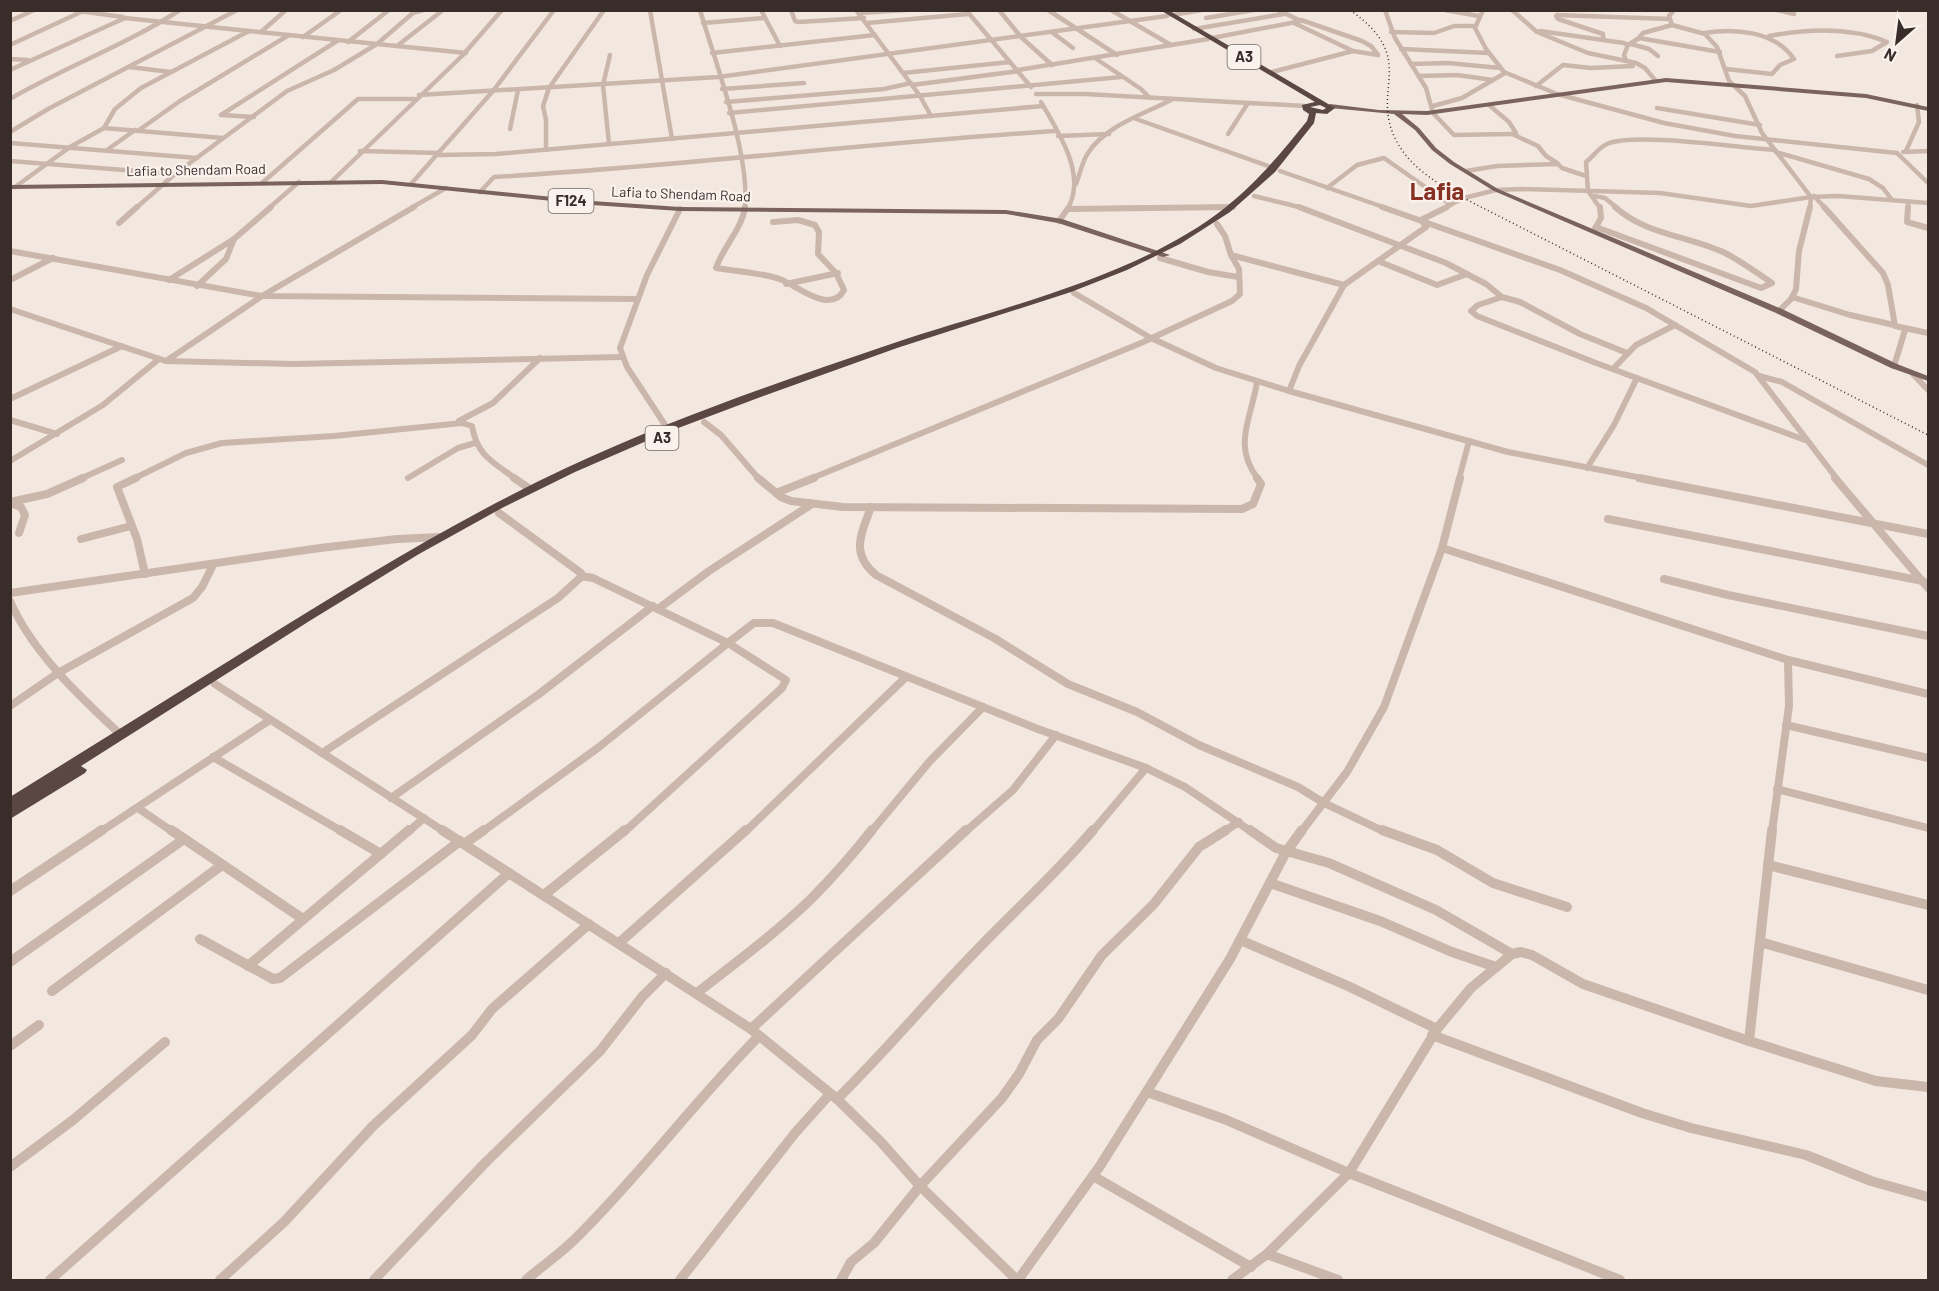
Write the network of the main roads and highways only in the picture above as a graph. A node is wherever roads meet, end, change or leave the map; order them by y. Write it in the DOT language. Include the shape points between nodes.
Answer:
graph roads {
  1 [pos="1156,10"];
  2 [pos="1167,14"];
  3 [pos="1210,39"];
  4 [pos="1307,107"];
  5 [pos="1327,108"];
  6 [pos="1929,109"];
  7 [pos="1431,110"];
  8 [pos="1396,113"];
  9 [pos="1417,129"];
  10 [pos="1277,170"];
  11 [pos="13,187"];
  12 [pos="1162,256"];
  13 [pos="1929,379"];
  14 [pos="669,432"];
  15 [pos="10,804"];
  16 [pos="10,814"];
  1 -- 2 [label="highway, A3"];
  2 -- 3 [label="highway, A3"];
  2 -- 3 [label="highway, A3"];
  3 -- 4 [label="highway, A3" via="1296,90 1303,95"];
  3 -- 5 [label="highway, A3" via="1272,72"];
  4 -- 5 [label="highway"];
  4 -- 10 [label="highway, A3" via="1314,117"];
  5 -- 8 [label="main road"];
  5 -- 10 [label="highway, A3" via="1313,131"];
  6 -- 7 [label="main road" via="1866,96 1655,80"];
  7 -- 8 [label="main road"];
  7 -- 9 [label="main road" via="1416,122"];
  8 -- 9 [label="main road"];
  9 -- 13 [label="main road" via="1434,149 1496,190"];
  10 -- 12 [label="highway, A3" via="1233,207"];
  10 -- 12 [label="highway, A3" via="1254,196 1218,224"];
  11 -- 12 [label="main road, Lafia to Shendam Road / F124" via="411,184 680,209 1006,212 1059,221"];
  12 -- 14 [label="highway, A3" via="899,345"];
  12 -- 14 [label="highway, A3" via="1074,294 915,345"];
  14 -- 15 [label="highway, A3" via="530,489 440,537"];
  14 -- 16 [label="highway, A3" via="499,513 422,555"];
}
